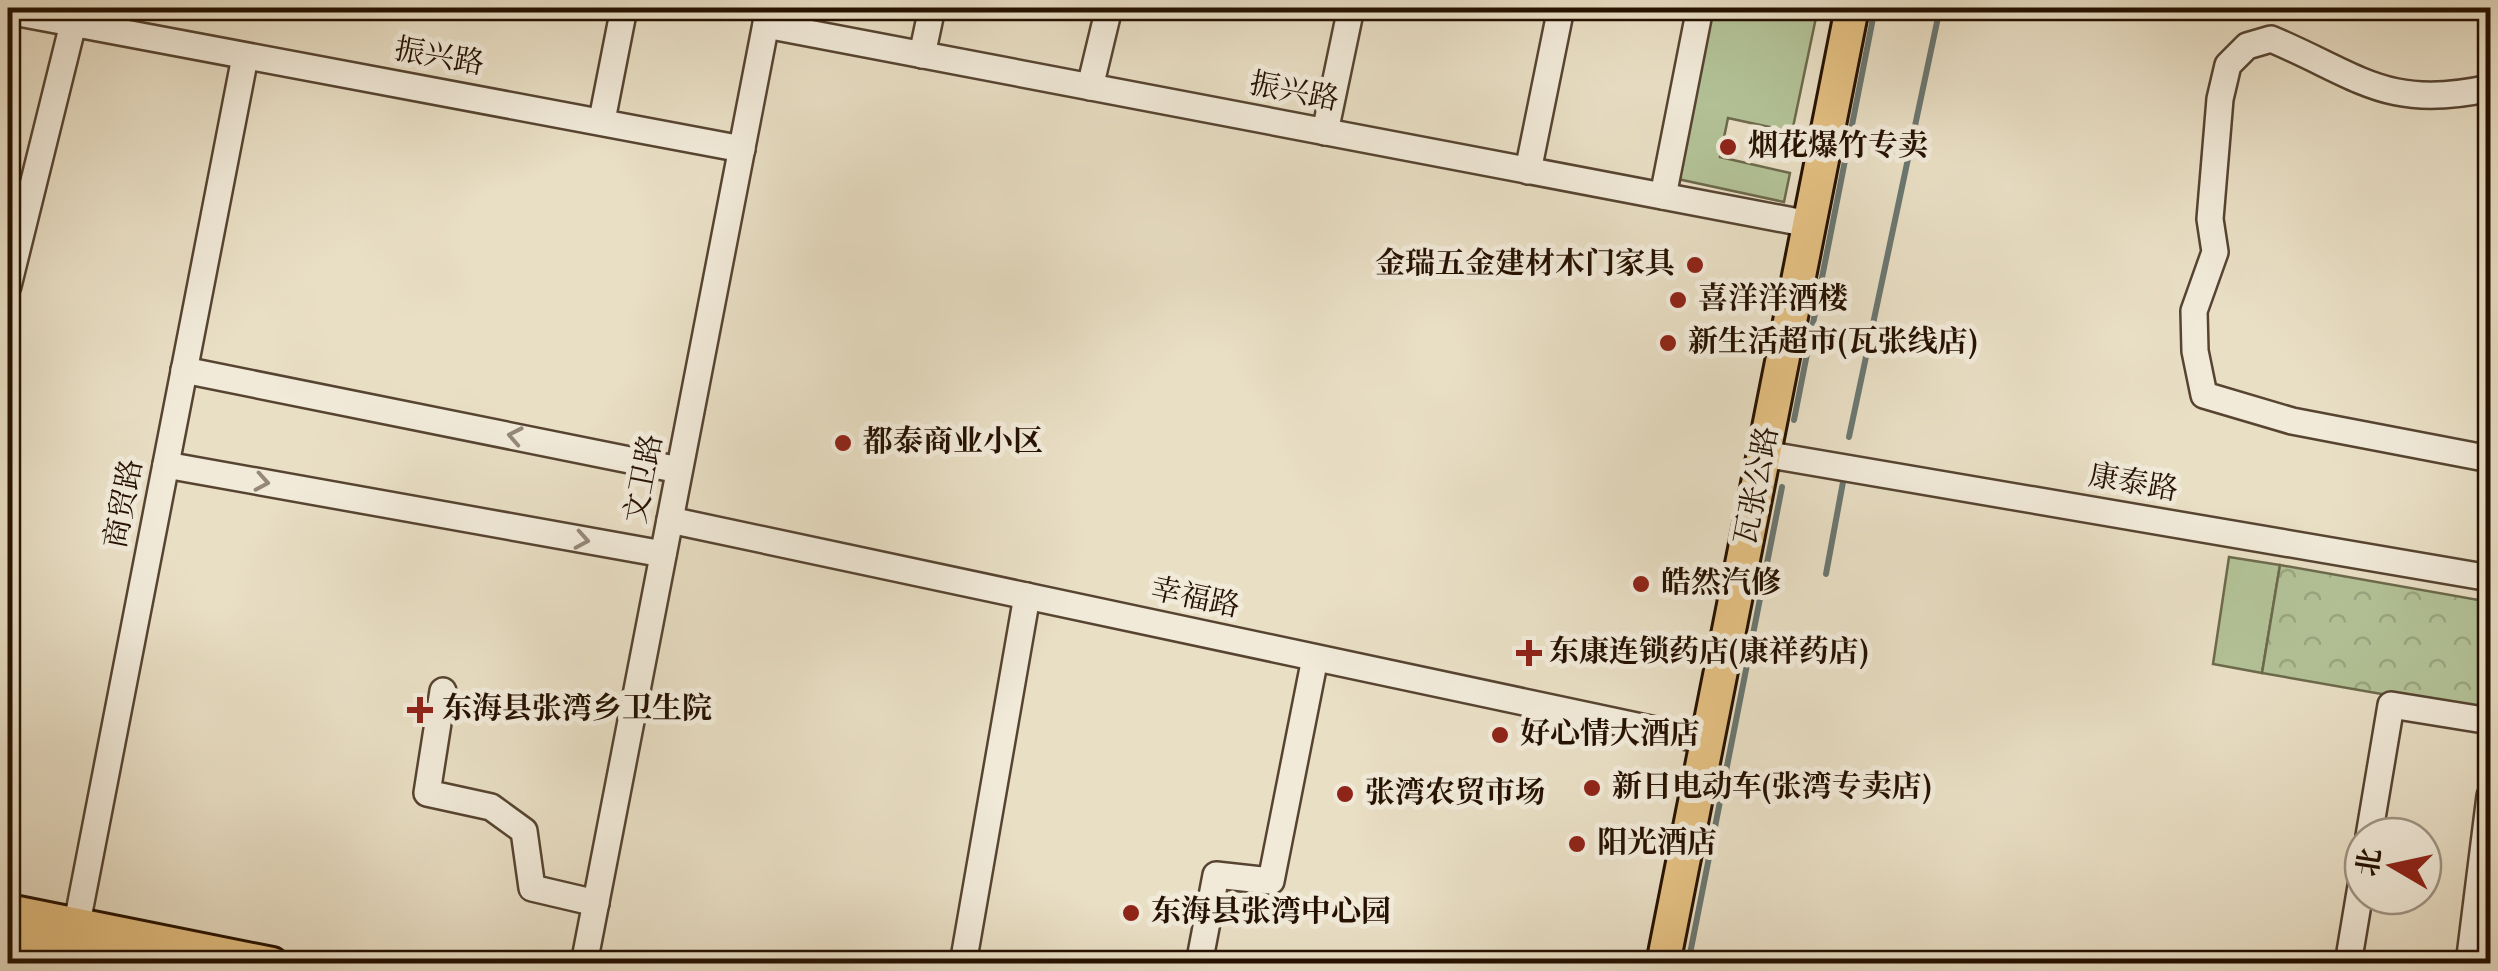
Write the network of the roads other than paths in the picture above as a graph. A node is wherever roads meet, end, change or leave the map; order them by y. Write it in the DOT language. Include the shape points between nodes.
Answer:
graph roads {
  1 [pos="624,8"];
  2 [pos="932,8"];
  3 [pos="1109,8"];
  4 [pos="1351,8"];
  5 [pos="1561,8"];
  6 [pos="1700,8"];
  7 [pos="1852,8"];
  8 [pos="8,11"];
  9 [pos="768,16"];
  10 [pos="73,24"];
  11 [pos="922,55"];
  12 [pos="245,57"];
  13 [pos="1090,87"];
  14 [pos="2490,88"];
  15 [pos="602,120"];
  16 [pos="1325,132"];
  17 [pos="742,149"];
  18 [pos="1528,170"];
  19 [pos="1664,196"];
  20 [pos="1809,224"];
  21 [pos="8,286"];
  22 [pos="184,370"];
  23 [pos="1764,454"];
  24 [pos="2490,459"];
  25 [pos="166,465"];
  26 [pos="679,470"];
  27 [pos="670,520"];
  28 [pos="663,554"];
  29 [pos="2490,578"];
  30 [pos="1027,596"];
  31 [pos="1314,658"];
  32 [pos="444,691"];
  33 [pos="2490,721"];
  34 [pos="1707,741"];
  35 [pos="2490,796"];
  36 [pos="2373,816"];
  37 [pos="596,903"];
  38 [pos="8,911"];
  39 [pos="2356,916"];
  40 [pos="8,935"];
  41 [pos="72,944"];
  42 [pos="158,964"];
  43 [pos="272,964"];
  44 [pos="584,964"];
  45 [pos="962,964"];
  46 [pos="1198,964"];
  47 [pos="1662,964"];
  48 [pos="2348,964"];
  49 [pos="2469,964"];
  1 -- 15 [label="street"];
  2 -- 11 [label="street"];
  3 -- 13 [label="street"];
  4 -- 16 [label="street"];
  5 -- 18 [label="street"];
  6 -- 19 [label="street"];
  7 -- 20 [label="main road, 瓦张公路"];
  8 -- 10 [label="street, 振兴路"];
  9 -- 11 [label="street, 振兴路"];
  9 -- 17 [label="street, 文卫路"];
  10 -- 12 [label="street, 振兴路"];
  10 -- 21 [label="street"];
  11 -- 13 [label="street, 振兴路"];
  12 -- 15 [label="street, 振兴路"];
  12 -- 22 [label="street, 商贸路"];
  13 -- 16 [label="street, 振兴路"];
  14 -- 24 [label="street" via="2451,97 2398,94 2348,79 2270,39 2247,46 2228,65 2220,99 2210,219 2215,252 2194,311 2204,395 2292,421"];
  15 -- 17 [label="street, 振兴路"];
  16 -- 18 [label="street, 振兴路"];
  17 -- 26 [label="street, 文卫路"];
  18 -- 19 [label="street, 振兴路"];
  19 -- 20 [label="street, 振兴路"];
  20 -- 23 [label="main road, 瓦张公路"];
  22 -- 25 [label="street, 商贸路"];
  26 -- 22 [label="street, one-way"];
  23 -- 29 [label="street, 康泰路"];
  23 -- 34 [label="main road, 瓦张公路"];
  25 -- 28 [label="street, one-way"];
  25 -- 41 [label="street, 商贸路"];
  26 -- 27 [label="street, 文卫路"];
  27 -- 28 [label="street, 文卫路"];
  27 -- 30 [label="street, 幸福路"];
  28 -- 37 [label="street, 文卫路"];
  30 -- 31 [label="street, 幸福路"];
  30 -- 45 [label="street"];
  31 -- 34 [label="street, 幸福路"];
  31 -- 46 [label="street" via="1271,881 1216,875"];
  32 -- 37 [label="street" via="428,793 491,807 524,830 532,888"];
  33 -- 36 [label="street" via="2392,705"];
  34 -- 47 [label="main road, 瓦张公路"];
  35 -- 49 [label="street"];
  37 -- 44 [label="street, 文卫路"];
  38 -- 41 [label="main road"];
  39 -- 48 [label="street"];
  40 -- 41 [label="main road"];
  41 -- 42 [label="main road"];
  41 -- 43 [label="main road"];
}
